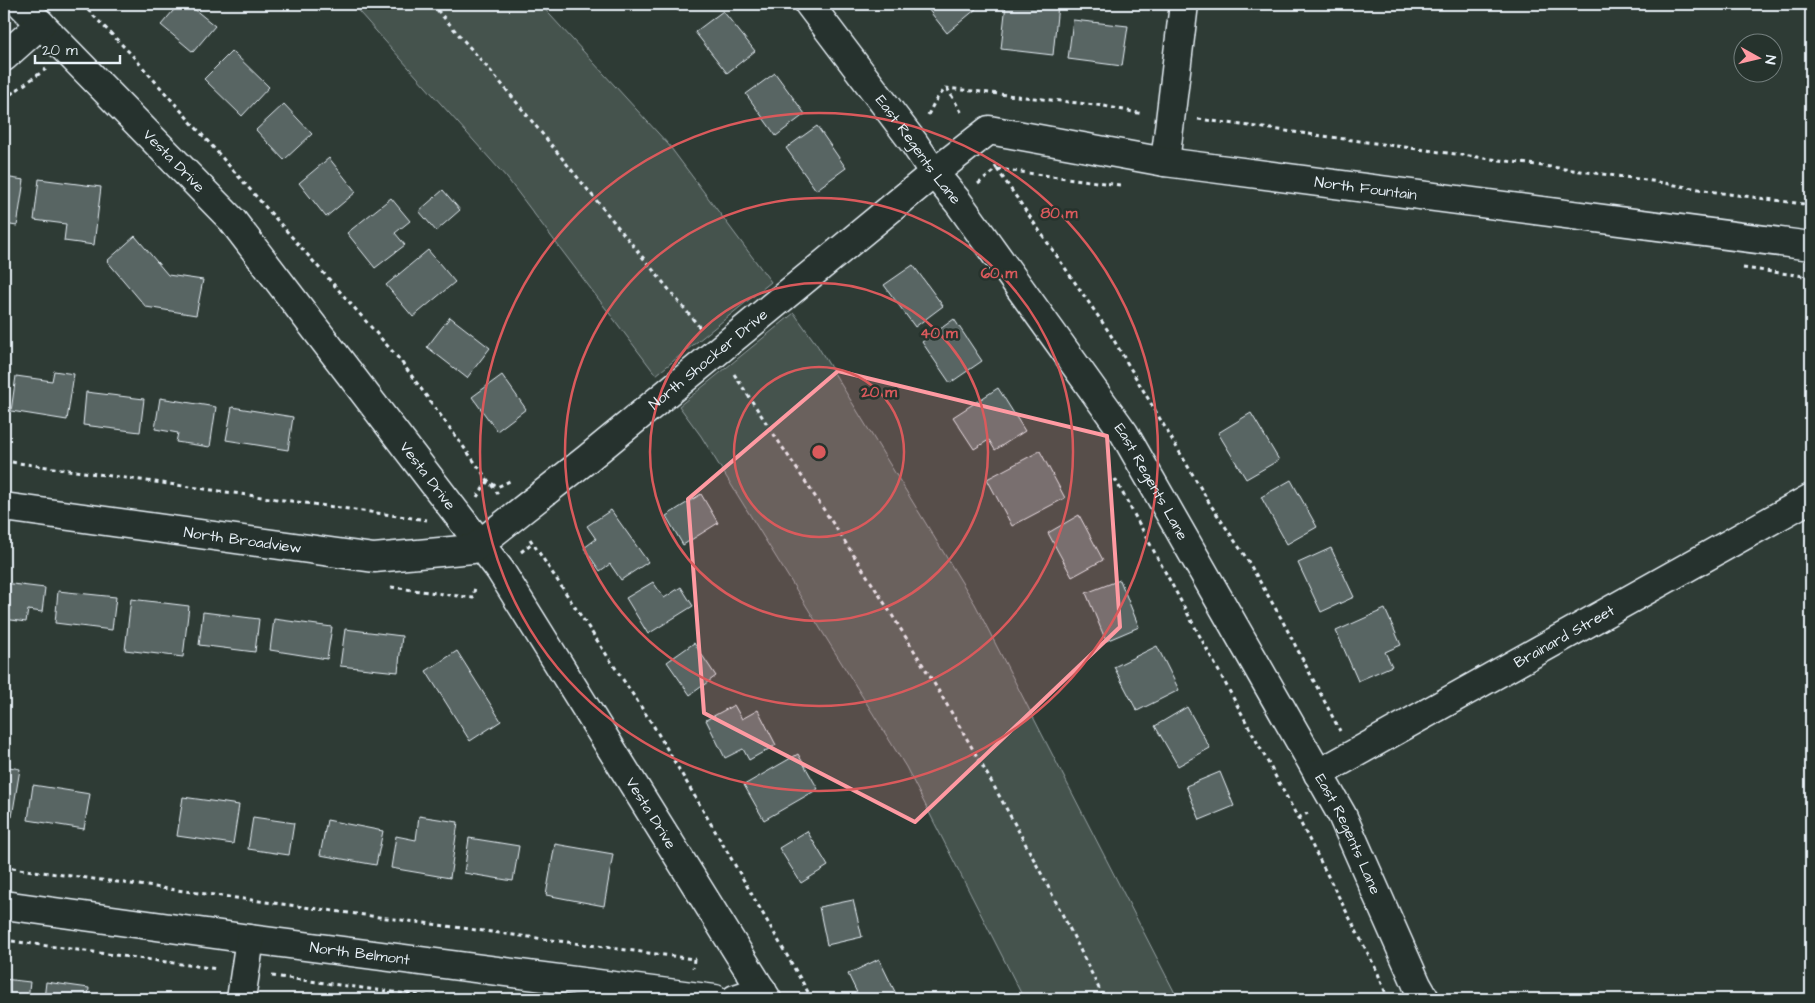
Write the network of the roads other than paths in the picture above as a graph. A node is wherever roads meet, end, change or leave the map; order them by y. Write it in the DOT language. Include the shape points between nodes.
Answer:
graph roads {
  1 [pos="21,4"];
  2 [pos="809,4"];
  3 [pos="1184,4"];
  4 [pos="41,24"];
  5 [pos="4,57"];
  6 [pos="1165,162"];
  7 [pos="934,173"];
  8 [pos="1811,246"];
  9 [pos="1811,498"];
  10 [pos="4,507"];
  11 [pos="480,543"];
  12 [pos="1318,774"];
  13 [pos="4,906"];
  14 [pos="250,939"];
  15 [pos="765,995"];
  16 [pos="242,999"];
  17 [pos="715,999"];
  18 [pos="736,999"];
  19 [pos="1425,999"];
  1 -- 4 [label="street, Vesta Drive"];
  2 -- 7 [label="street, East Regents Lane"];
  3 -- 6 [label="street"];
  4 -- 5 [label="street"];
  4 -- 11 [label="street, Vesta Drive" via="232,220"];
  6 -- 7 [label="street, North Fountain" via="989,130"];
  6 -- 8 [label="street, North Fountain"];
  7 -- 11 [label="street, North Shocker Drive" via="587,460"];
  7 -- 12 [label="street, East Regents Lane" via="1124,433"];
  9 -- 12 [label="street, Brainard Street"];
  10 -- 11 [label="street, North Broadview" via="374,558 473,549"];
  11 -- 15 [label="street, Vesta Drive" via="500,570"];
  12 -- 19 [label="street, East Regents Lane" via="1342,815"];
  13 -- 14 [label="street, North Belmont"];
  14 -- 16 [label="street"];
  14 -- 17 [label="street, North Belmont"];
  15 -- 18 [label="street"];
}
